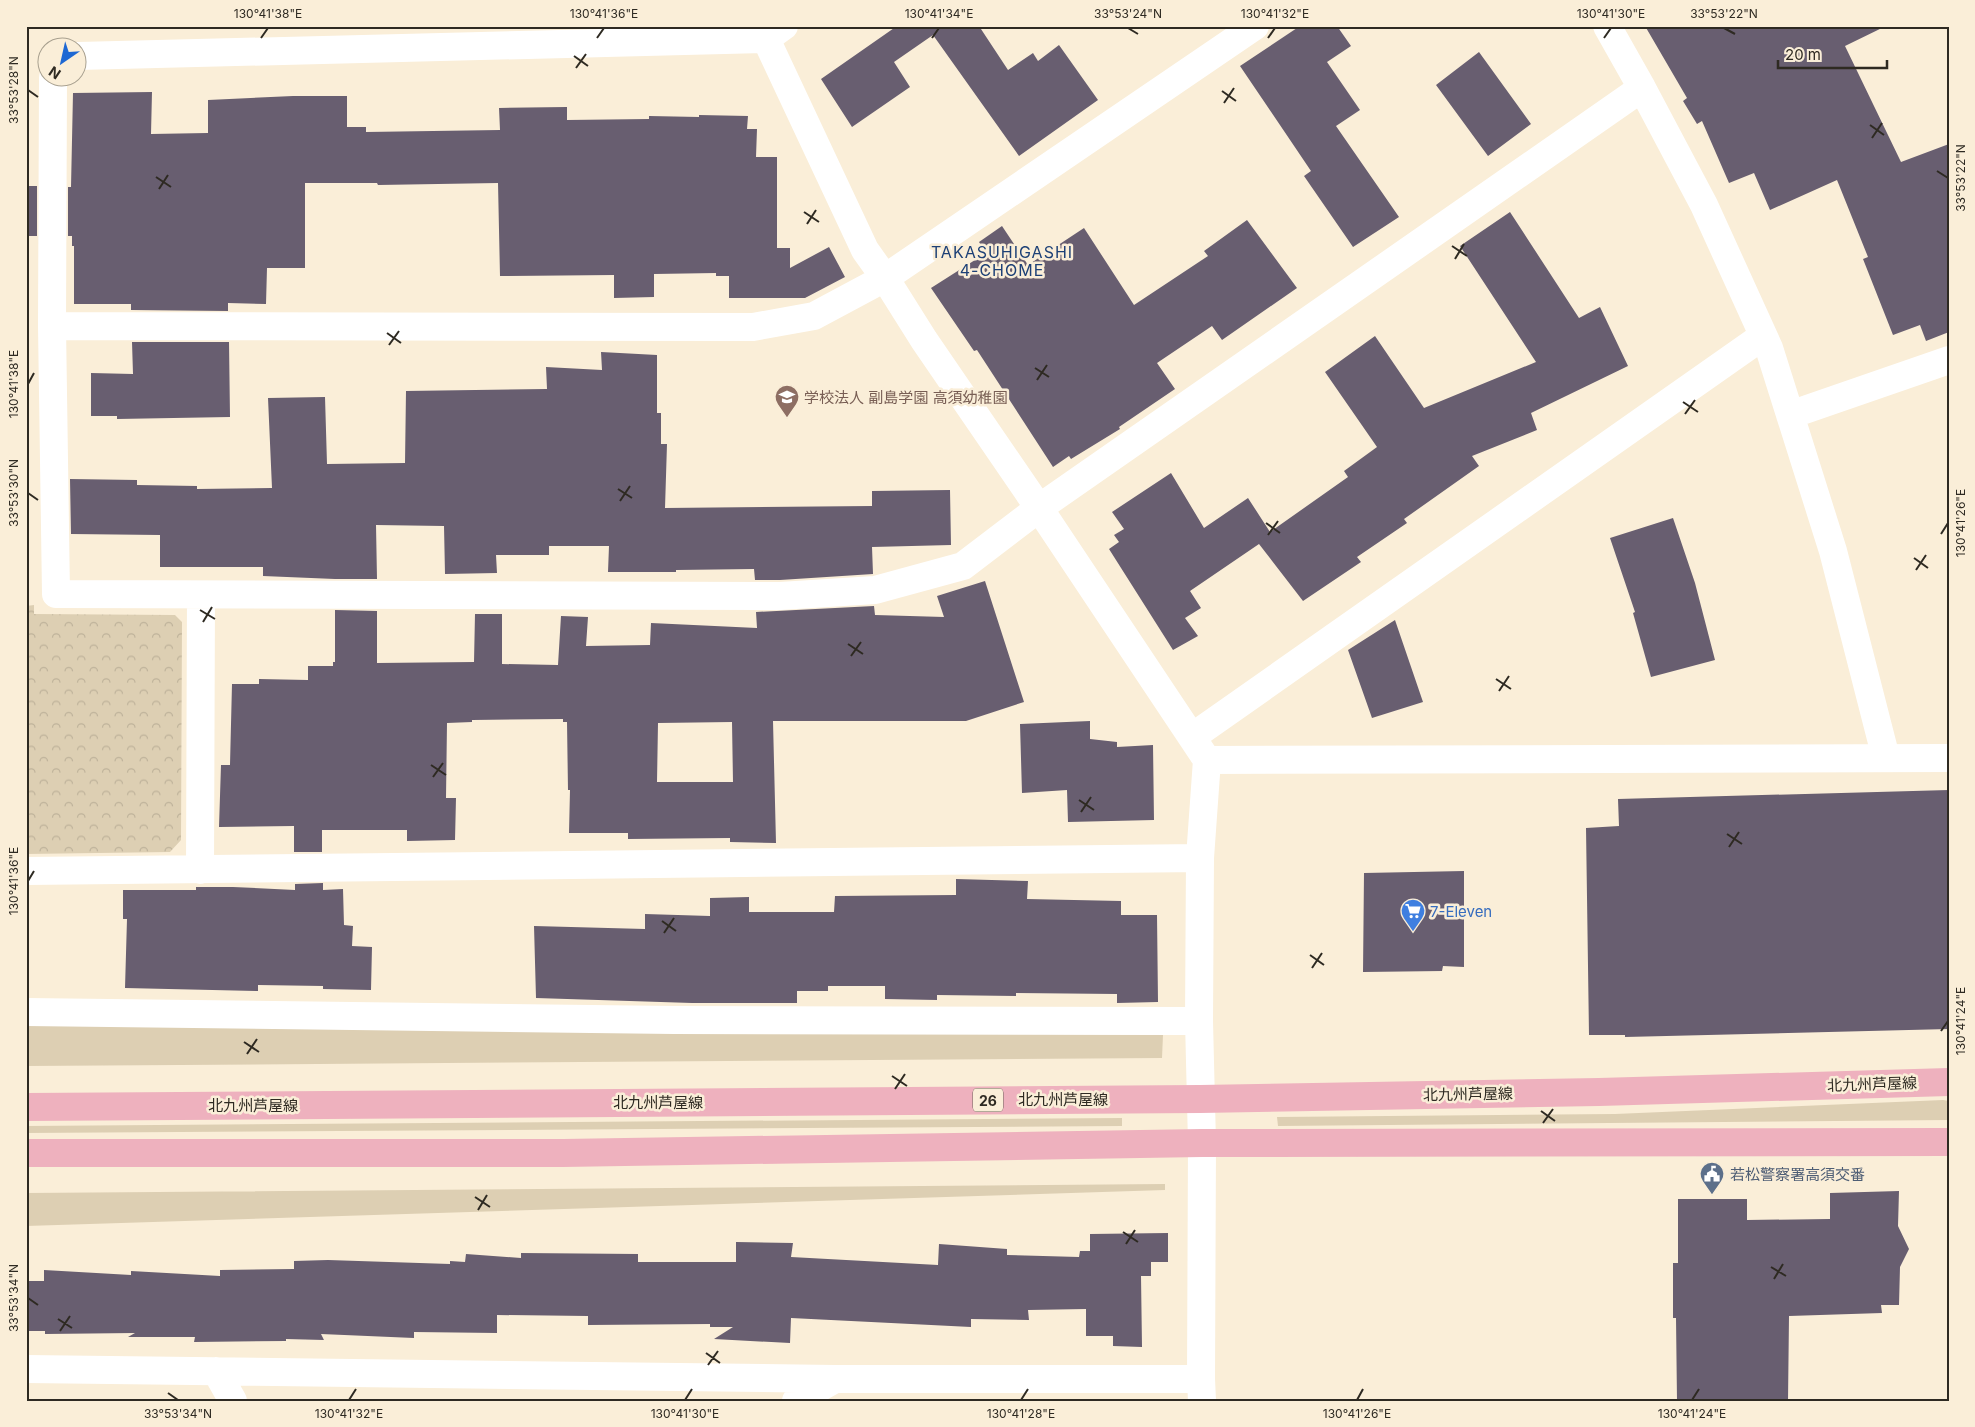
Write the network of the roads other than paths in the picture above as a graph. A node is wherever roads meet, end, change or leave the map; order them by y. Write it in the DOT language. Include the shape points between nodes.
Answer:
graph roads {
  1 [pos="1254,26"];
  2 [pos="1607,26"];
  3 [pos="771,30"];
  4 [pos="88,56"];
  5 [pos="53,88"];
  6 [pos="1642,88"];
  7 [pos="885,278"];
  8 [pos="52,326"];
  9 [pos="1763,336"];
  10 [pos="1949,360"];
  11 [pos="1790,415"];
  12 [pos="1039,508"];
  13 [pos="201,594"];
  14 [pos="1192,737"];
  15 [pos="1886,758"];
  16 [pos="1949,758"];
  17 [pos="1207,760"];
  18 [pos="1200,858"];
  19 [pos="200,870"];
  20 [pos="26,872"];
  21 [pos="26,1012"];
  22 [pos="1199,1021"];
  23 [pos="1949,1082"];
  24 [pos="1200,1099"];
  25 [pos="26,1107"];
  26 [pos="1949,1142"];
  27 [pos="1202,1143"];
  28 [pos="26,1153"];
  29 [pos="26,1369"];
  30 [pos="216,1371"];
  31 [pos="836,1378"];
  32 [pos="1202,1390"];
  33 [pos="233,1401"];
  34 [pos="796,1401"];
  1 -- 7 [label="street"];
  2 -- 6 [label="street"];
  3 -- 4 [label="street"];
  3 -- 7 [label="street" via="865,250"];
  5 -- 8 [label="street"];
  6 -- 9 [label="street" via="1704,205"];
  6 -- 12 [label="street"];
  7 -- 8 [label="street" via="814,316 753,327"];
  7 -- 12 [label="street"];
  8 -- 13 [label="street" via="56,594"];
  9 -- 11 [label="street"];
  9 -- 14 [label="street"];
  10 -- 11 [label="street"];
  11 -- 15 [label="street" via="1833,551"];
  12 -- 13 [label="street" via="963,566 875,590 780,596"];
  12 -- 14 [label="street"];
  13 -- 19 [label="street"];
  14 -- 17 [label="street"];
  15 -- 16 [label="street"];
  15 -- 17 [label="street"];
  17 -- 18 [label="street"];
  18 -- 19 [label="street"];
  18 -- 22 [label="street"];
  19 -- 20 [label="street"];
  21 -- 22 [label="street" via="674,1020"];
  22 -- 24 [label="street"];
  23 -- 24 [label="main road, 北九州芦屋線 / 26"];
  24 -- 25 [label="main road, 北九州芦屋線 / 26"];
  24 -- 27 [label="street"];
  26 -- 27 [label="main road"];
  27 -- 28 [label="main road" via="553,1153"];
  27 -- 32 [label="street"];
  29 -- 30 [label="street"];
  30 -- 31 [label="street"];
  30 -- 33 [label="street"];
  31 -- 32 [label="street"];
  31 -- 34 [label="street"];
}
